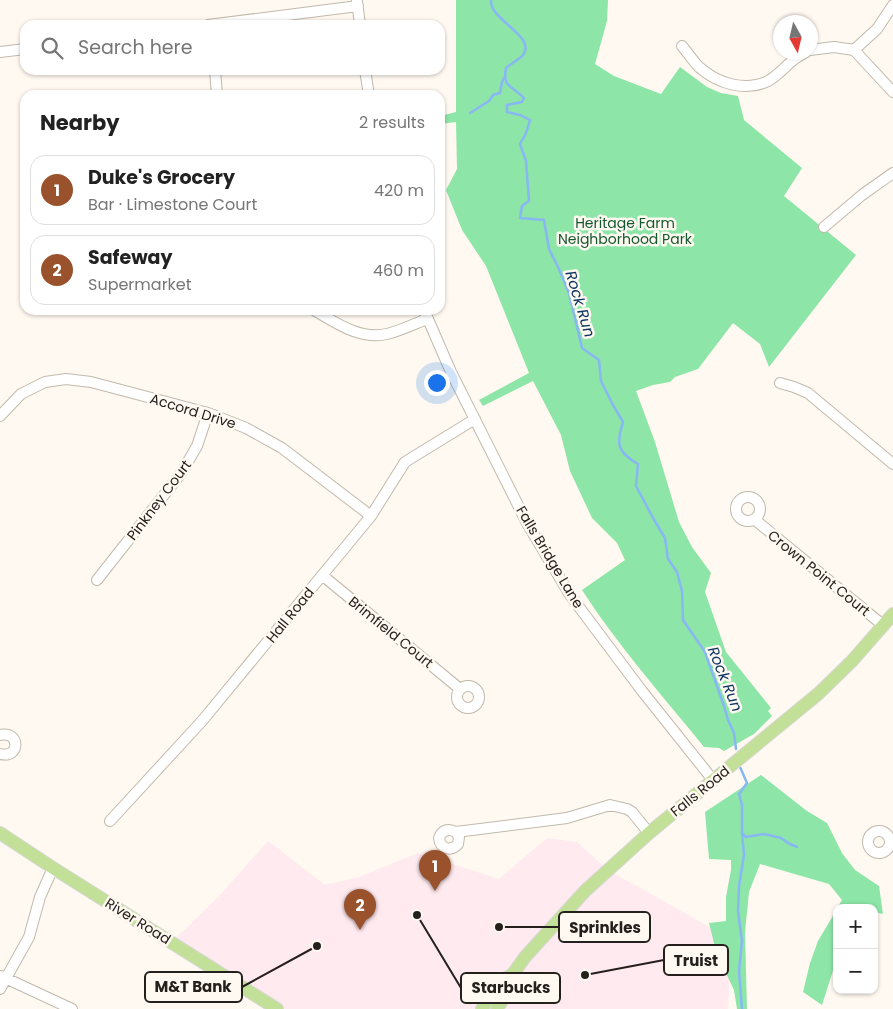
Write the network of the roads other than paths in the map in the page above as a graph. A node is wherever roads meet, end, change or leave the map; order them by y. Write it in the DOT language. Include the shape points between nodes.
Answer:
graph roads {
  1 [pos="357,3"];
  2 [pos="893,4"];
  3 [pos="242,20"];
  4 [pos="359,20"];
  5 [pos="682,46"];
  6 [pos="818,49"];
  7 [pos="20,50"];
  8 [pos="854,50"];
  9 [pos="0,52"];
  10 [pos="794,60"];
  11 [pos="215,75"];
  12 [pos="366,75"];
  13 [pos="217,90"];
  14 [pos="367,90"];
  15 [pos="893,92"];
  16 [pos="893,173"];
  17 [pos="824,227"];
  18 [pos="322,315"];
  19 [pos="426,315"];
  20 [pos="780,383"];
  21 [pos="208,412"];
  22 [pos="0,416"];
  23 [pos="475,419"];
  24 [pos="893,464"];
  25 [pos="371,516"];
  26 [pos="754,519"];
  27 [pos="322,575"];
  28 [pos="97,580"];
  29 [pos="893,614"];
  30 [pos="884,626"];
  31 [pos="460,689"];
  32 [pos="0,735"];
  33 [pos="0,754"];
  34 [pos="714,780"];
  35 [pos="110,821"];
  36 [pos="456,832"];
  37 [pos="0,833"];
  38 [pos="649,833"];
  39 [pos="53,868"];
  40 [pos="513,974"];
  41 [pos="3,978"];
  42 [pos="0,989"];
  43 [pos="72,1009"];
  44 [pos="277,1009"];
  45 [pos="482,1009"];
  46 [pos="497,1009"];
  1 -- 3 [label="street"];
  1 -- 4 [label="street"];
  2 -- 8 [label="street" via="877,29"];
  5 -- 10 [label="street" via="710,75 742,86 756,86 768,81"];
  6 -- 8 [label="street"];
  7 -- 9 [label="street"];
  8 -- 15 [label="street"];
  11 -- 13 [label="street"];
  12 -- 14 [label="street"];
  16 -- 17 [label="street" via="862,194"];
  18 -- 19 [label="street" via="342,327 370,335 386,334"];
  19 -- 23 [label="street, Falls Bridge Lane"];
  20 -- 24 [label="street" via="808,393"];
  21 -- 22 [label="street, Accord Drive" via="91,382 66,379 45,382 21,394"];
  21 -- 25 [label="street, Accord Drive" via="282,448"];
  21 -- 28 [label="street, Pinkney Court" via="197,446 182,472"];
  23 -- 25 [label="street, Hall Road" via="405,462"];
  23 -- 34 [label="street, Falls Bridge Lane" via="528,525 570,595"];
  25 -- 27 [label="street, Hall Road"];
  26 -- 30 [label="street, Crown Point Court"];
  27 -- 31 [label="street, Brimfield Court"];
  27 -- 35 [label="street, Hall Road" via="202,721"];
  29 -- 30 [label="main road, Falls Road"];
  30 -- 34 [label="main road, Falls Road" via="818,694"];
  32 -- 33 [label="street" via="10,735 16,744 10,754"];
  34 -- 38 [label="main road, Falls Road"];
  36 -- 38 [label="street" via="567,818 610,806 632,812"];
  37 -- 39 [label="main road, River Road"];
  38 -- 40 [label="main road, Falls Road" via="585,891"];
  39 -- 41 [label="street" via="28,937"];
  39 -- 44 [label="main road, River Road"];
  40 -- 45 [label="main road, Falls Road" via="498,983"];
  40 -- 46 [label="main road, Falls Road" via="510,987"];
  41 -- 42 [label="street"];
  41 -- 43 [label="street"];
}
